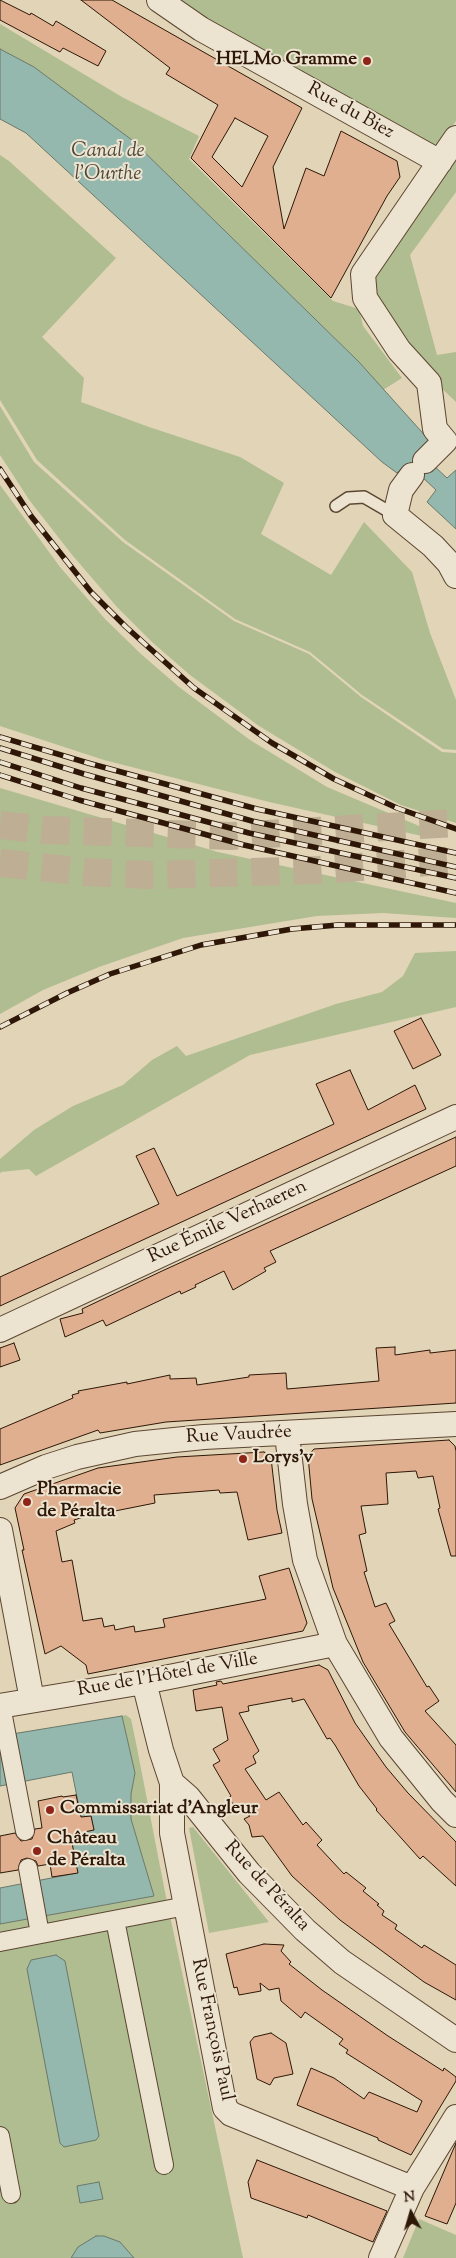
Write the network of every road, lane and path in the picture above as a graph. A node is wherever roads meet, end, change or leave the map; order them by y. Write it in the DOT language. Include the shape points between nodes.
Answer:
graph roads {
  1 [pos="159,0"];
  2 [pos="456,138"];
  3 [pos="440,162"];
  4 [pos="336,506"];
  5 [pos="395,515"];
  6 [pos="456,576"];
  7 [pos="456,1117"];
  8 [pos="0,1330"];
  9 [pos="456,1424"];
  10 [pos="287,1434"];
  11 [pos="0,1487"];
  12 [pos="0,1530"];
  13 [pos="335,1644"];
  14 [pos="144,1682"];
  15 [pos="32,1700"];
  16 [pos="0,1706"];
  17 [pos="172,1782"];
  18 [pos="456,1815"];
  19 [pos="25,1831"];
  20 [pos="29,1875"];
  21 [pos="186,1906"];
  22 [pos="115,1920"];
  23 [pos="39,1926"];
  24 [pos="0,1942"];
  25 [pos="456,2040"];
  26 [pos="456,2117"];
  27 [pos="0,2136"];
  28 [pos="164,2165"];
  29 [pos="412,2188"];
  30 [pos="10,2194"];
  31 [pos="381,2258"];
  1 -- 3 [label="street, Rue du Biez" via="201,29"];
  2 -- 3 [label="street"];
  3 -- 5 [label="street" via="363,274 365,298 399,350 429,383 434,428 445,441 401,490"];
  4 -- 5 [label="lane" via="348,498 364,498"];
  5 -- 6 [label="street" via="433,546"];
  7 -- 8 [label="street, Rue Émile Verhaeren"];
  9 -- 10 [label="street, Rue Vaudrée"];
  10 -- 11 [label="street, Rue Vaudrée" via="135,1444 77,1457"];
  10 -- 13 [label="street" via="305,1560"];
  12 -- 15 [label="street"];
  13 -- 14 [label="street, Rue de l'Hôtel de Ville"];
  13 -- 18 [label="street" via="391,1738"];
  14 -- 15 [label="street, Rue de l'Hôtel de Ville"];
  14 -- 17 [label="street, Rue de Péralta"];
  15 -- 16 [label="street, Rue de l'Hôtel de Ville"];
  16 -- 19 [label="street"];
  17 -- 21 [label="street, Rue François Paul" via="172,1833"];
  17 -- 25 [label="street, Rue de Péralta" via="188,1797 249,1873 305,1930 342,1962"];
  20 -- 23 [label="street"];
  21 -- 22 [label="street"];
  21 -- 29 [label="street, Rue François Paul" via="225,2108 231,2114"];
  22 -- 23 [label="street"];
  22 -- 28 [label="street"];
  23 -- 24 [label="street"];
  26 -- 29 [label="street"];
  27 -- 30 [label="street"];
  29 -- 31 [label="street"];
}
